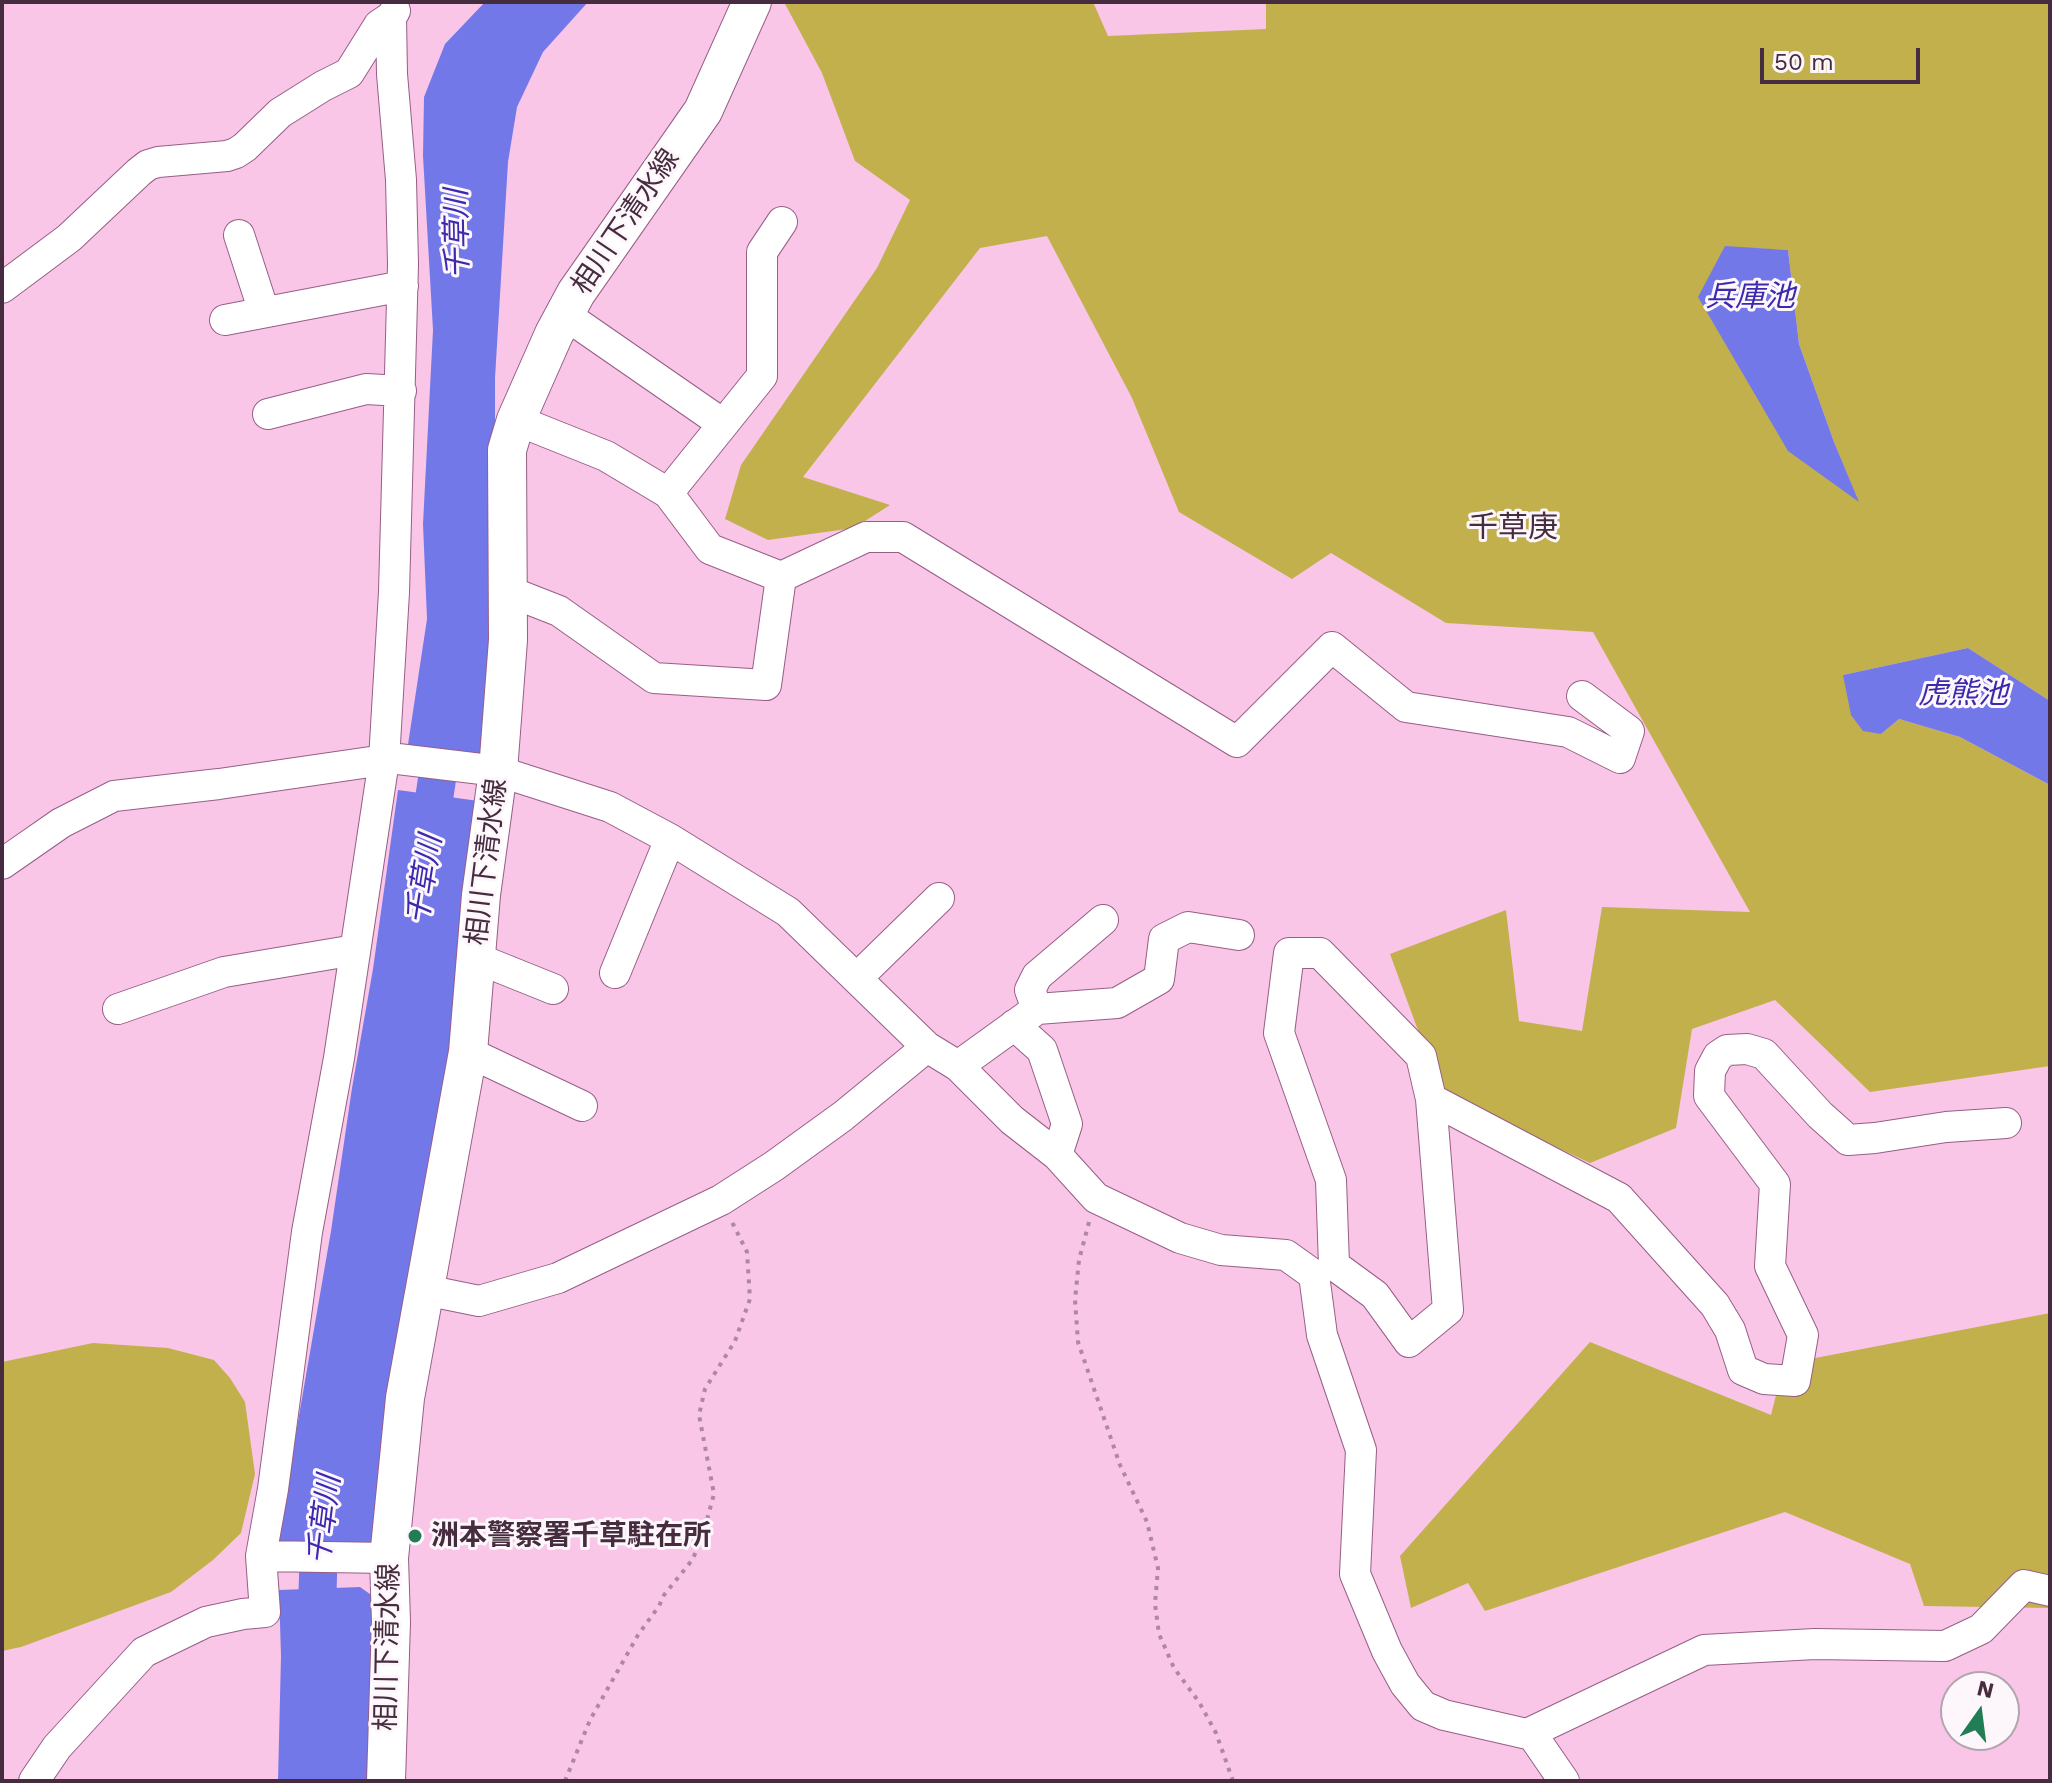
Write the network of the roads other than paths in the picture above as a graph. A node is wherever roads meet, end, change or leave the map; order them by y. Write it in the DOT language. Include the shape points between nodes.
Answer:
graph roads {
  1 [pos="752,2"];
  2 [pos="396,10"];
  3 [pos="782,222"];
  4 [pos="239,235"];
  5 [pos="403,286"];
  6 [pos="2,288"];
  7 [pos="264,312"];
  8 [pos="564,314"];
  9 [pos="225,320"];
  10 [pos="401,391"];
  11 [pos="269,414"];
  12 [pos="516,420"];
  13 [pos="723,424"];
  14 [pos="668,493"];
  15 [pos="781,577"];
  16 [pos="508,591"];
  17 [pos="1582,696"];
  18 [pos="391,760"];
  19 [pos="492,769"];
  20 [pos="670,839"];
  21 [pos="2,864"];
  22 [pos="939,898"];
  23 [pos="1103,920"];
  24 [pos="1239,935"];
  25 [pos="355,950"];
  26 [pos="476,958"];
  27 [pos="615,973"];
  28 [pos="857,978"];
  29 [pos="553,989"];
  30 [pos="118,1009"];
  31 [pos="1026,1017"];
  32 [pos="927,1047"];
  33 [pos="468,1052"];
  34 [pos="958,1066"];
  35 [pos="1431,1099"];
  36 [pos="582,1106"];
  37 [pos="2006,1123"];
  38 [pos="1057,1155"];
  39 [pos="1324,1270"];
  40 [pos="425,1290"];
  41 [pos="261,1556"];
  42 [pos="389,1558"];
  43 [pos="2050,1591"];
  44 [pos="1531,1733"];
  45 [pos="34,1781"];
  46 [pos="386,1781"];
  47 [pos="1564,1781"];
  1 -- 8 [label="main road, 相川下清水線" via="703,111"];
  2 -- 5 [label="street" via="392,74"];
  2 -- 6 [label="street" via="379,25 349,73 280,113 245,147 227,156 148,165 69,238"];
  3 -- 13 [label="street" via="762,252 762,376"];
  4 -- 7 [label="street"];
  5 -- 7 [label="street"];
  5 -- 10 [label="street"];
  7 -- 9 [label="street"];
  8 -- 12 [label="main road, 相川下清水線"];
  8 -- 13 [label="street"];
  10 -- 11 [label="street" via="366,389"];
  10 -- 18 [label="street"];
  12 -- 14 [label="street" via="606,456"];
  12 -- 16 [label="main road, 相川下清水線" via="507,450"];
  13 -- 14 [label="street"];
  14 -- 15 [label="street" via="710,549"];
  15 -- 16 [label="street" via="766,685 654,678 559,611"];
  15 -- 17 [label="street" via="866,537 903,537 1237,742 1332,647 1406,707 1568,732 1620,758 1629,731"];
  16 -- 19 [label="main road, 相川下清水線" via="508,640"];
  18 -- 19 [label="street"];
  18 -- 21 [label="street" via="114,796 61,823"];
  18 -- 25 [label="street"];
  19 -- 20 [label="street" via="610,807"];
  19 -- 26 [label="main road, 相川下清水線"];
  20 -- 27 [label="street"];
  20 -- 28 [label="street" via="788,912"];
  22 -- 28 [label="street"];
  23 -- 31 [label="street" via="1037,976"];
  24 -- 31 [label="street" via="1188,927 1164,939 1159,979 1117,1003"];
  25 -- 30 [label="street" via="224,972"];
  25 -- 41 [label="street" via="307,1232"];
  26 -- 29 [label="street"];
  26 -- 33 [label="main road, 相川下清水線"];
  28 -- 32 [label="street"];
  31 -- 34 [label="street"];
  31 -- 38 [label="street" via="1067,1124"];
  32 -- 34 [label="street"];
  32 -- 40 [label="street" via="843,1116 721,1200 558,1278 479,1301"];
  33 -- 36 [label="street"];
  33 -- 40 [label="main road, 相川下清水線"];
  34 -- 38 [label="street" via="1012,1120"];
  35 -- 37 [label="street" via="1619,1198 1715,1305 1743,1370 1764,1379 1795,1381 1803,1335 1770,1266 1775,1184 1709,1096 1710,1071 1718,1056 1747,1049 1764,1054 1848,1140"];
  35 -- 39 [label="street" via="1448,1310 1409,1342 1375,1295"];
  35 -- 39 [label="street" via="1421,1056 1401,1035 1320,953 1289,953 1279,1033 1331,1180"];
  38 -- 39 [label="street" via="1096,1198 1180,1238 1221,1250 1286,1255"];
  39 -- 44 [label="street" via="1322,1335 1361,1450 1355,1574 1387,1651 1423,1706"];
  40 -- 42 [label="main road, 相川下清水線" via="405,1398"];
  41 -- 42 [label="street"];
  41 -- 45 [label="street" via="265,1612 206,1622 144,1652 57,1747"];
  42 -- 46 [label="main road, 相川下清水線"];
  43 -- 44 [label="street" via="2024,1585 1981,1629 1945,1646 1815,1644 1704,1650"];
  44 -- 47 [label="street"];
}
